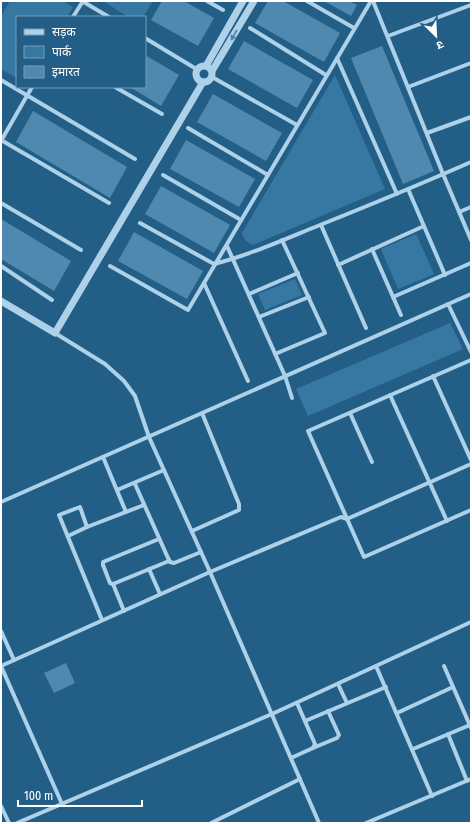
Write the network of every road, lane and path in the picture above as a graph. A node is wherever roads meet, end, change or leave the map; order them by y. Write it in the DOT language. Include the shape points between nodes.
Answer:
graph roads {
  1 [pos="82,1"];
  2 [pos="207,1"];
  3 [pos="244,1"];
  4 [pos="254,1"];
  5 [pos="307,1"];
  6 [pos="372,1"];
  7 [pos="471,6"];
  8 [pos="223,10"];
  9 [pos="74,16"];
  10 [pos="107,16"];
  11 [pos="250,28"];
  12 [pos="354,28"];
  13 [pos="388,36"];
  14 [pos="146,39"];
  15 [pos="337,58"];
  16 [pos="471,63"];
  17 [pos="206,66"];
  18 [pos="198,70"];
  19 [pos="212,74"];
  20 [pos="326,75"];
  21 [pos="1,80"];
  22 [pos="203,82"];
  23 [pos="408,87"];
  24 [pos="32,88"];
  25 [pos="117,88"];
  26 [pos="28,95"];
  27 [pos="162,114"];
  28 [pos="471,117"];
  29 [pos="297,125"];
  30 [pos="188,128"];
  31 [pos="427,133"];
  32 [pos="1,141"];
  33 [pos="135,159"];
  34 [pos="471,162"];
  35 [pos="443,174"];
  36 [pos="163,175"];
  37 [pos="268,175"];
  38 [pos="408,189"];
  39 [pos="397,194"];
  40 [pos="1,203"];
  41 [pos="109,203"];
  42 [pos="471,207"];
  43 [pos="459,212"];
  44 [pos="241,220"];
  45 [pos="140,223"];
  46 [pos="320,225"];
  47 [pos="424,226"];
  48 [pos="282,240"];
  49 [pos="471,240"];
  50 [pos="226,246"];
  51 [pos="372,249"];
  52 [pos="81,250"];
  53 [pos="232,260"];
  54 [pos="471,263"];
  55 [pos="214,264"];
  56 [pos="338,265"];
  57 [pos="1,266"];
  58 [pos="110,266"];
  59 [pos="298,273"];
  60 [pos="445,275"];
  61 [pos="204,283"];
  62 [pos="249,294"];
  63 [pos="471,294"];
  64 [pos="309,297"];
  65 [pos="393,297"];
  66 [pos="52,300"];
  67 [pos="1,302"];
  68 [pos="448,304"];
  69 [pos="401,314"];
  70 [pos="259,316"];
  71 [pos="366,328"];
  72 [pos="55,333"];
  73 [pos="471,352"];
  74 [pos="275,354"];
  75 [pos="471,360"];
  76 [pos="286,376"];
  77 [pos="433,376"];
  78 [pos="248,381"];
  79 [pos="390,395"];
  80 [pos="292,398"];
  81 [pos="202,413"];
  82 [pos="350,413"];
  83 [pos="149,437"];
  84 [pos="103,457"];
  85 [pos="471,460"];
  86 [pos="372,462"];
  87 [pos="471,464"];
  88 [pos="164,470"];
  89 [pos="430,483"];
  90 [pos="135,484"];
  91 [pos="117,490"];
  92 [pos="1,502"];
  93 [pos="144,505"];
  94 [pos="471,510"];
  95 [pos="126,512"];
  96 [pos="347,519"];
  97 [pos="447,521"];
  98 [pos="87,527"];
  99 [pos="192,531"];
  100 [pos="68,536"];
  101 [pos="159,539"];
  102 [pos="201,552"];
  103 [pos="169,561"];
  104 [pos="149,569"];
  105 [pos="210,572"];
  106 [pos="113,584"];
  107 [pos="160,594"];
  108 [pos="124,610"];
  109 [pos="102,620"];
  110 [pos="471,622"];
  111 [pos="1,631"];
  112 [pos="14,660"];
  113 [pos="1,666"];
  114 [pos="376,666"];
  115 [pos="444,666"];
  116 [pos="338,684"];
  117 [pos="386,687"];
  118 [pos="453,687"];
  119 [pos="297,703"];
  120 [pos="347,703"];
  121 [pos="328,711"];
  122 [pos="397,713"];
  123 [pos="272,714"];
  124 [pos="305,720"];
  125 [pos="470,727"];
  126 [pos="448,734"];
  127 [pos="313,748"];
  128 [pos="413,749"];
  129 [pos="291,758"];
  130 [pos="300,779"];
  131 [pos="469,780"];
  132 [pos="432,796"];
  133 [pos="62,804"];
  134 [pos="1,806"];
  135 [pos="8,823"];
  136 [pos="17,823"];
  137 [pos="211,823"];
  138 [pos="319,823"];
  139 [pos="366,823"];
  1 -- 9 [label="street"];
  1 -- 10 [label="street"];
  2 -- 8 [label="street"];
  3 -- 17 [label="street"];
  4 -- 19 [label="street, one-way"];
  5 -- 12 [label="street"];
  6 -- 12 [label="street"];
  6 -- 13 [label="street"];
  7 -- 13 [label="street"];
  11 -- 20 [label="street"];
  12 -- 15 [label="street"];
  13 -- 23 [label="street"];
  14 -- 18 [label="street"];
  15 -- 20 [label="street"];
  15 -- 39 [label="street"];
  16 -- 23 [label="street"];
  17 -- 18 [label="street"];
  17 -- 19 [label="street" via="211,69"];
  18 -- 22 [label="street" via="198,79"];
  19 -- 22 [label="street" via="207,82"];
  19 -- 29 [label="street"];
  20 -- 29 [label="street"];
  21 -- 26 [label="street"];
  22 -- 72 [label="street"];
  23 -- 31 [label="street"];
  24 -- 26 [label="street"];
  25 -- 27 [label="street"];
  26 -- 32 [label="street"];
  26 -- 33 [label="street"];
  28 -- 31 [label="street"];
  29 -- 37 [label="street"];
  30 -- 37 [label="street"];
  31 -- 35 [label="street"];
  32 -- 41 [label="street"];
  34 -- 35 [label="street"];
  35 -- 38 [label="street"];
  35 -- 43 [label="street"];
  36 -- 44 [label="street"];
  37 -- 44 [label="street"];
  38 -- 39 [label="street"];
  38 -- 47 [label="street"];
  39 -- 46 [label="street"];
  40 -- 52 [label="street"];
  42 -- 43 [label="street"];
  43 -- 49 [label="street"];
  44 -- 50 [label="street"];
  45 -- 55 [label="street"];
  46 -- 48 [label="street"];
  46 -- 56 [label="street"];
  47 -- 51 [label="street"];
  47 -- 60 [label="street"];
  48 -- 53 [label="street"];
  48 -- 59 [label="street"];
  50 -- 53 [label="street"];
  50 -- 55 [label="street"];
  51 -- 56 [label="street"];
  51 -- 65 [label="street"];
  53 -- 55 [label="street"];
  53 -- 62 [label="street"];
  54 -- 60 [label="street"];
  55 -- 61 [label="street"];
  56 -- 71 [label="street"];
  57 -- 66 [label="street"];
  58 -- 61 [label="street" via="188,310"];
  59 -- 62 [label="street"];
  59 -- 64 [label="street"];
  60 -- 65 [label="street"];
  61 -- 78 [label="street"];
  62 -- 70 [label="street"];
  63 -- 68 [label="street"];
  64 -- 70 [label="street"];
  64 -- 74 [label="street" via="325,333"];
  65 -- 69 [label="street"];
  67 -- 72 [label="street"];
  68 -- 73 [label="street"];
  68 -- 76 [label="street"];
  70 -- 74 [label="street"];
  72 -- 83 [label="street" via="105,364 124,381 135,396"];
  74 -- 76 [label="street"];
  75 -- 77 [label="street"];
  76 -- 80 [label="street"];
  76 -- 81 [label="street"];
  77 -- 79 [label="street"];
  77 -- 85 [label="street"];
  79 -- 82 [label="street"];
  79 -- 89 [label="street"];
  81 -- 83 [label="street"];
  81 -- 99 [label="street" via="239,504 239,510"];
  82 -- 86 [label="street"];
  82 -- 96 [label="street" via="308,431"];
  83 -- 84 [label="street"];
  83 -- 88 [label="street"];
  84 -- 91 [label="street"];
  84 -- 92 [label="street"];
  87 -- 89 [label="street"];
  88 -- 90 [label="street"];
  88 -- 99 [label="street"];
  89 -- 96 [label="street"];
  89 -- 97 [label="street"];
  90 -- 91 [label="street"];
  90 -- 93 [label="street"];
  91 -- 95 [label="street"];
  93 -- 95 [label="street"];
  93 -- 101 [label="street"];
  94 -- 97 [label="street"];
  95 -- 98 [label="street"];
  96 -- 97 [label="street" via="364,557"];
  96 -- 105 [label="street" via="341,517"];
  98 -- 100 [label="street"];
  98 -- 100 [label="street" via="80,506 59,515"];
  99 -- 102 [label="street"];
  100 -- 109 [label="street"];
  101 -- 103 [label="street"];
  101 -- 106 [label="street" via="103,562 110,583"];
  102 -- 103 [label="street" via="174,563"];
  102 -- 105 [label="street"];
  103 -- 104 [label="street"];
  104 -- 106 [label="street"];
  104 -- 107 [label="street"];
  105 -- 107 [label="street"];
  105 -- 123 [label="street"];
  106 -- 108 [label="street"];
  107 -- 108 [label="street"];
  108 -- 109 [label="street"];
  109 -- 112 [label="street"];
  110 -- 114 [label="street"];
  111 -- 112 [label="street"];
  112 -- 113 [label="street"];
  113 -- 133 [label="street"];
  114 -- 116 [label="street"];
  114 -- 117 [label="street"];
  115 -- 118 [label="street"];
  116 -- 119 [label="street"];
  116 -- 120 [label="street"];
  117 -- 120 [label="street"];
  117 -- 122 [label="street"];
  118 -- 122 [label="street"];
  118 -- 125 [label="street"];
  119 -- 123 [label="street"];
  119 -- 124 [label="street"];
  120 -- 121 [label="street"];
  121 -- 124 [label="street"];
  121 -- 127 [label="street" via="339,735"];
  122 -- 128 [label="street"];
  123 -- 129 [label="street"];
  123 -- 133 [label="street"];
  124 -- 127 [label="street" via="316,744"];
  125 -- 126 [label="street"];
  126 -- 128 [label="street"];
  126 -- 131 [label="street"];
  127 -- 129 [label="street"];
  128 -- 132 [label="street"];
  129 -- 130 [label="street"];
  130 -- 137 [label="street"];
  130 -- 138 [label="street"];
  131 -- 132 [label="street"];
  132 -- 139 [label="street"];
  133 -- 136 [label="street"];
  134 -- 135 [label="street"];
}
